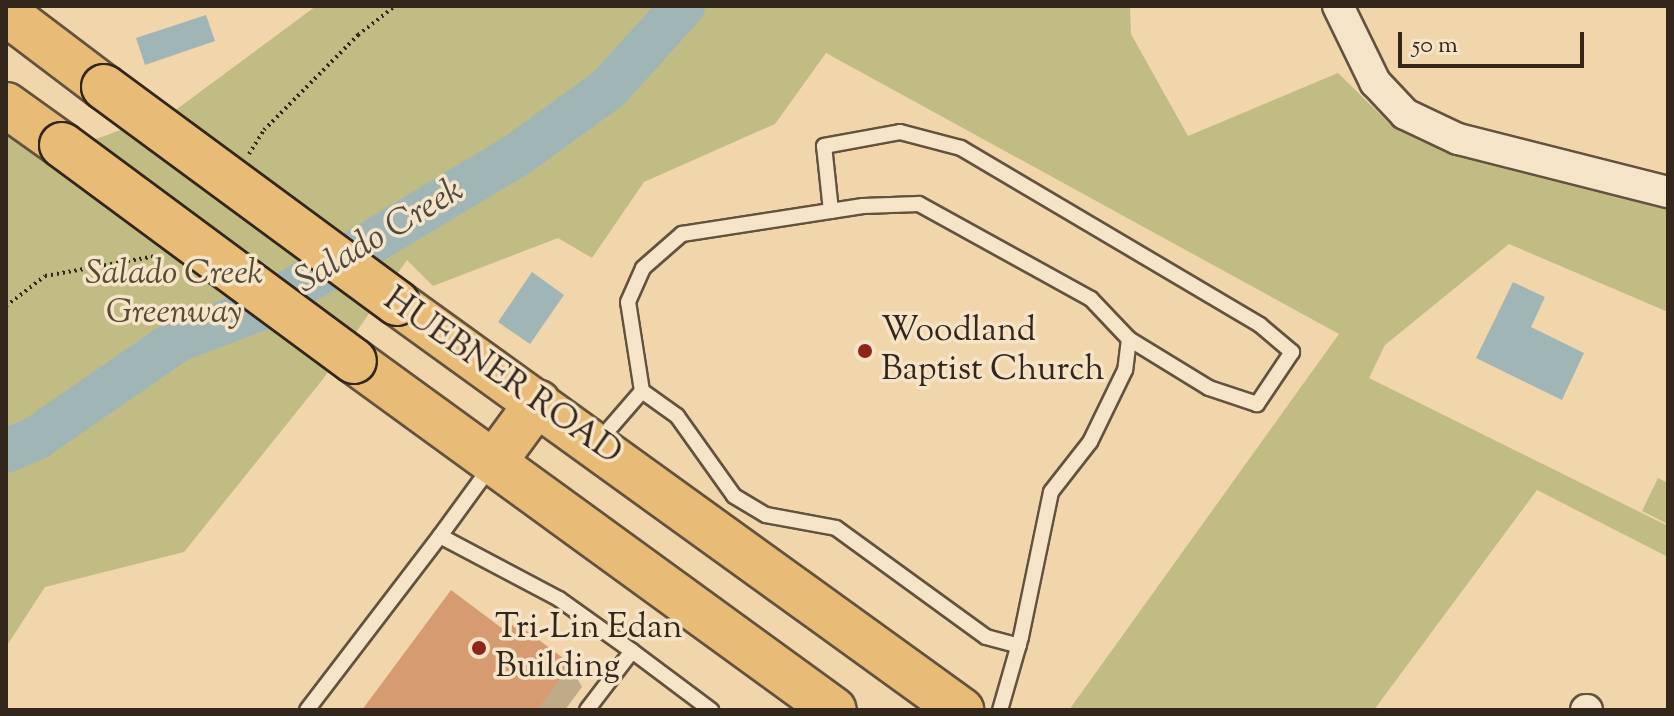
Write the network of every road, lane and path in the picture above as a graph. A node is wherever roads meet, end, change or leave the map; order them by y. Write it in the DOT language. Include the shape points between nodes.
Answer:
graph roads {
  1 [pos="1338,6"];
  2 [pos="6,13"];
  3 [pos="6,105"];
  4 [pos="1668,192"];
  5 [pos="831,211"];
  6 [pos="1129,339"];
  7 [pos="642,391"];
  8 [pos="538,402"];
  9 [pos="597,444"];
  10 [pos="494,462"];
  11 [pos="440,536"];
  12 [pos="1019,646"];
  13 [pos="632,651"];
  14 [pos="307,710"];
  15 [pos="587,710"];
  16 [pos="711,710"];
  17 [pos="834,710"];
  18 [pos="961,710"];
  19 [pos="1000,710"];
  1 -- 4 [label="street" via="1375,82 1405,114 1458,139"];
  2 -- 8 [label="main road, HUEBNER ROAD, bridge"];
  3 -- 10 [label="main road, bridge"];
  5 -- 6 [label="lane" via="919,204 1091,299"];
  5 -- 6 [label="lane" via="824,146 900,132 961,148 1260,325 1292,352 1257,404 1209,388"];
  5 -- 7 [label="lane" via="682,234 643,268 628,302"];
  6 -- 12 [label="lane" via="1125,370 1090,442 1051,492"];
  7 -- 9 [label="lane"];
  7 -- 12 [label="lane" via="677,416 734,496 766,515 836,528 986,637"];
  8 -- 9 [label="main road, HUEBNER ROAD"];
  8 -- 10 [label="main road"];
  9 -- 18 [label="main road, HUEBNER ROAD"];
  10 -- 11 [label="lane"];
  10 -- 17 [label="main road"];
  11 -- 13 [label="lane" via="559,599"];
  11 -- 14 [label="lane"];
  12 -- 19 [label="lane"];
  13 -- 15 [label="lane"];
  13 -- 16 [label="lane"];
}
